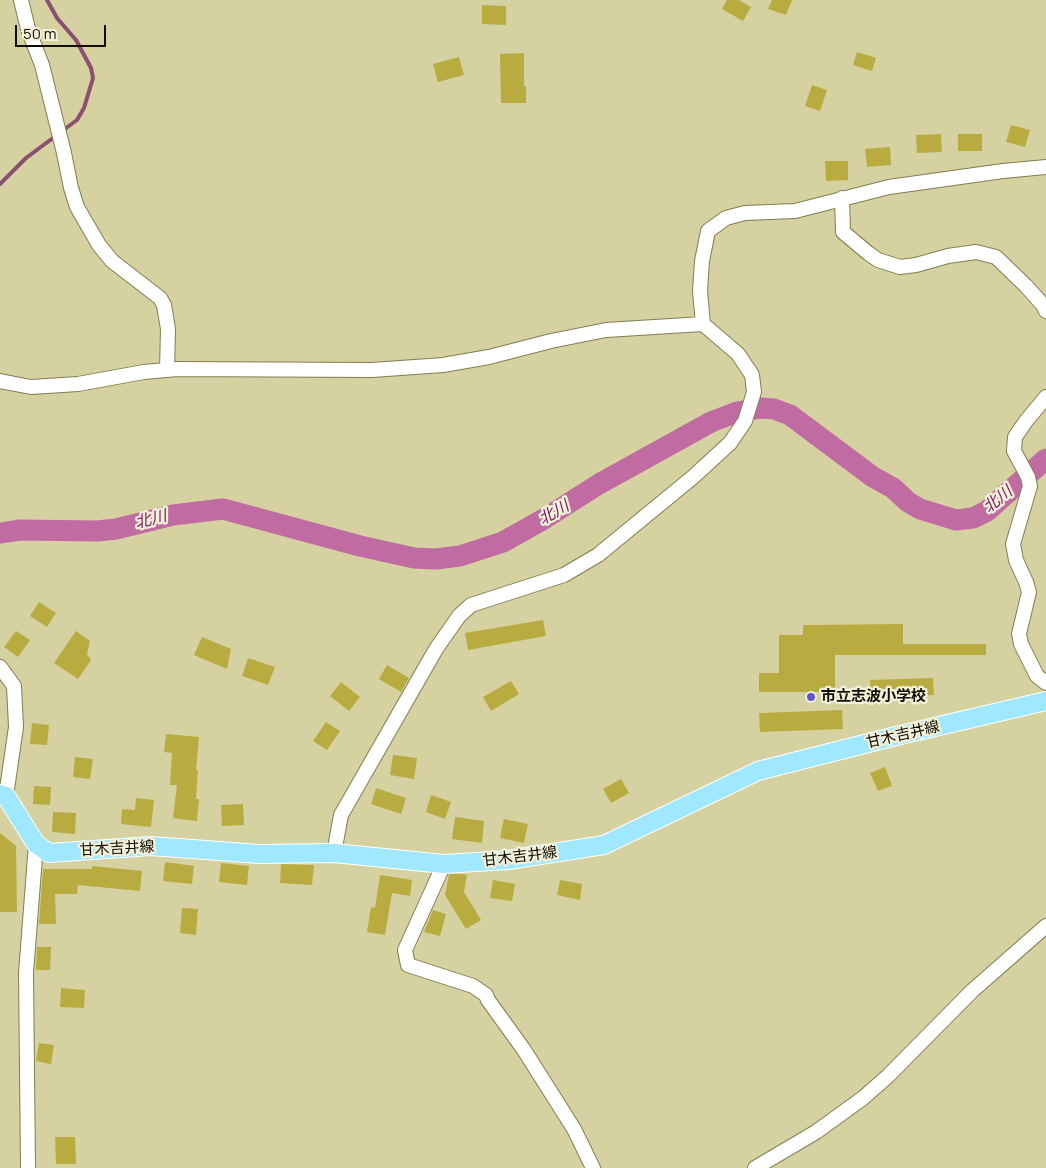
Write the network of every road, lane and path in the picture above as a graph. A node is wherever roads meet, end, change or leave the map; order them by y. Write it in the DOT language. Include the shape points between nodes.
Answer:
graph roads {
  1 [pos="21,0"];
  2 [pos="1046,167"];
  3 [pos="842,198"];
  4 [pos="1046,311"];
  5 [pos="703,324"];
  6 [pos="167,370"];
  7 [pos="0,381"];
  8 [pos="1046,397"];
  9 [pos="0,667"];
  10 [pos="1046,682"];
  11 [pos="1046,701"];
  12 [pos="3,795"];
  13 [pos="36,844"];
  14 [pos="334,853"];
  15 [pos="444,864"];
  16 [pos="1046,926"];
  17 [pos="28,1168"];
  18 [pos="593,1168"];
  19 [pos="755,1168"];
  1 -- 6 [label="street" via="42,65 77,207 112,261 160,298 168,329"];
  2 -- 3 [label="street" via="889,187"];
  3 -- 4 [label="street" via="843,232 878,260 900,267 976,252 996,257"];
  3 -- 5 [label="street" via="795,211 745,213 726,218 708,231 700,291"];
  5 -- 6 [label="street" via="606,330 443,365 372,370"];
  5 -- 14 [label="street" via="738,354 752,375 754,392 750,406 745,421 730,443 598,555 564,575 471,605 460,616 436,649 341,815"];
  6 -- 7 [label="street" via="78,384 31,387"];
  8 -- 10 [label="street" via="1016,437 1014,451 1030,486 1013,544 1029,592 1019,634 1021,644 1037,676"];
  9 -- 12 [label="street" via="14,686 16,727"];
  11 -- 15 [label="main road, 甘木吉井線" via="758,771 604,845 508,860"];
  12 -- 13 [label="main road"];
  13 -- 14 [label="main road, 甘木吉井線" via="49,853 151,846 260,854"];
  13 -- 17 [label="street" via="26,973"];
  14 -- 15 [label="main road, 甘木吉井線"];
  15 -- 18 [label="street" via="405,950 408,965 473,986 486,994 569,1122"];
  16 -- 19 [label="street" via="972,991 863,1098 816,1132"];
}
